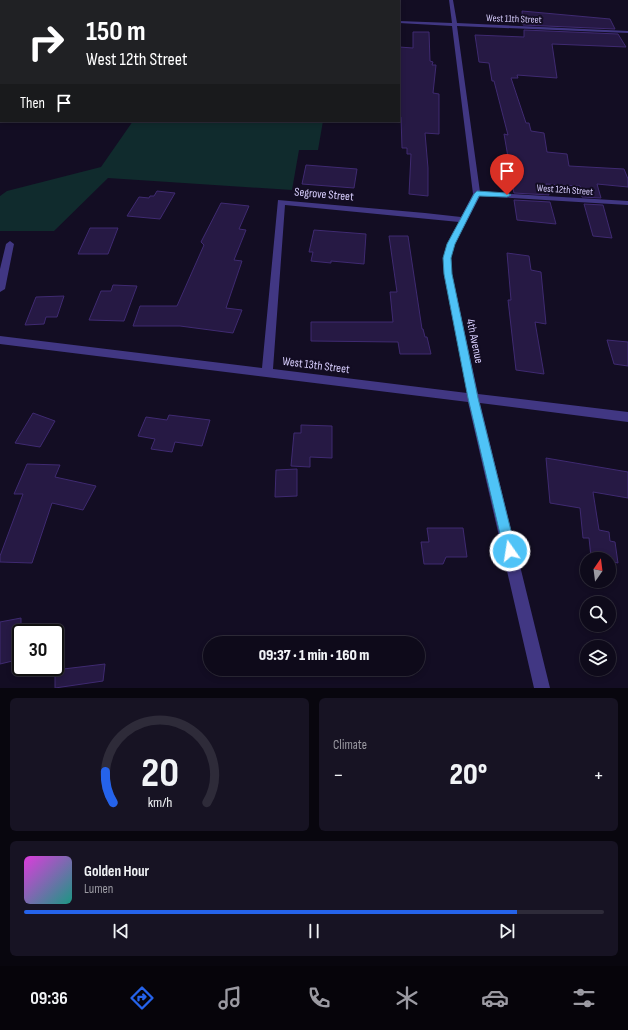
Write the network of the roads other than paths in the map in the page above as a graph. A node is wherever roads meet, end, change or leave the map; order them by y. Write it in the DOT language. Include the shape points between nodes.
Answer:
graph roads {
  1 [pos="452,0"];
  2 [pos="400,22"];
  3 [pos="455,24"];
  4 [pos="628,32"];
  5 [pos="477,194"];
  6 [pos="628,203"];
  7 [pos="463,220"];
  8 [pos="10,244"];
  9 [pos="0,289"];
  10 [pos="0,340"];
  11 [pos="267,373"];
  12 [pos="473,398"];
  13 [pos="628,418"];
  14 [pos="542,688"];
  1 -- 3 [label="street"];
  2 -- 3 [label="street, West 11th Street"];
  3 -- 4 [label="street, West 11th Street"];
  3 -- 5 [label="street"];
  5 -- 6 [label="street, West 12th Street"];
  5 -- 7 [label="street, 4th Avenue"];
  7 -- 11 [label="street, Segrove Street" via="281,202"];
  7 -- 12 [label="street, 4th Avenue" via="447,258"];
  8 -- 9 [label="street"];
  10 -- 11 [label="street, West 13th Street"];
  11 -- 12 [label="street, West 13th Street"];
  12 -- 13 [label="street, West 13th Street"];
  12 -- 14 [label="street, 4th Avenue"];
}
